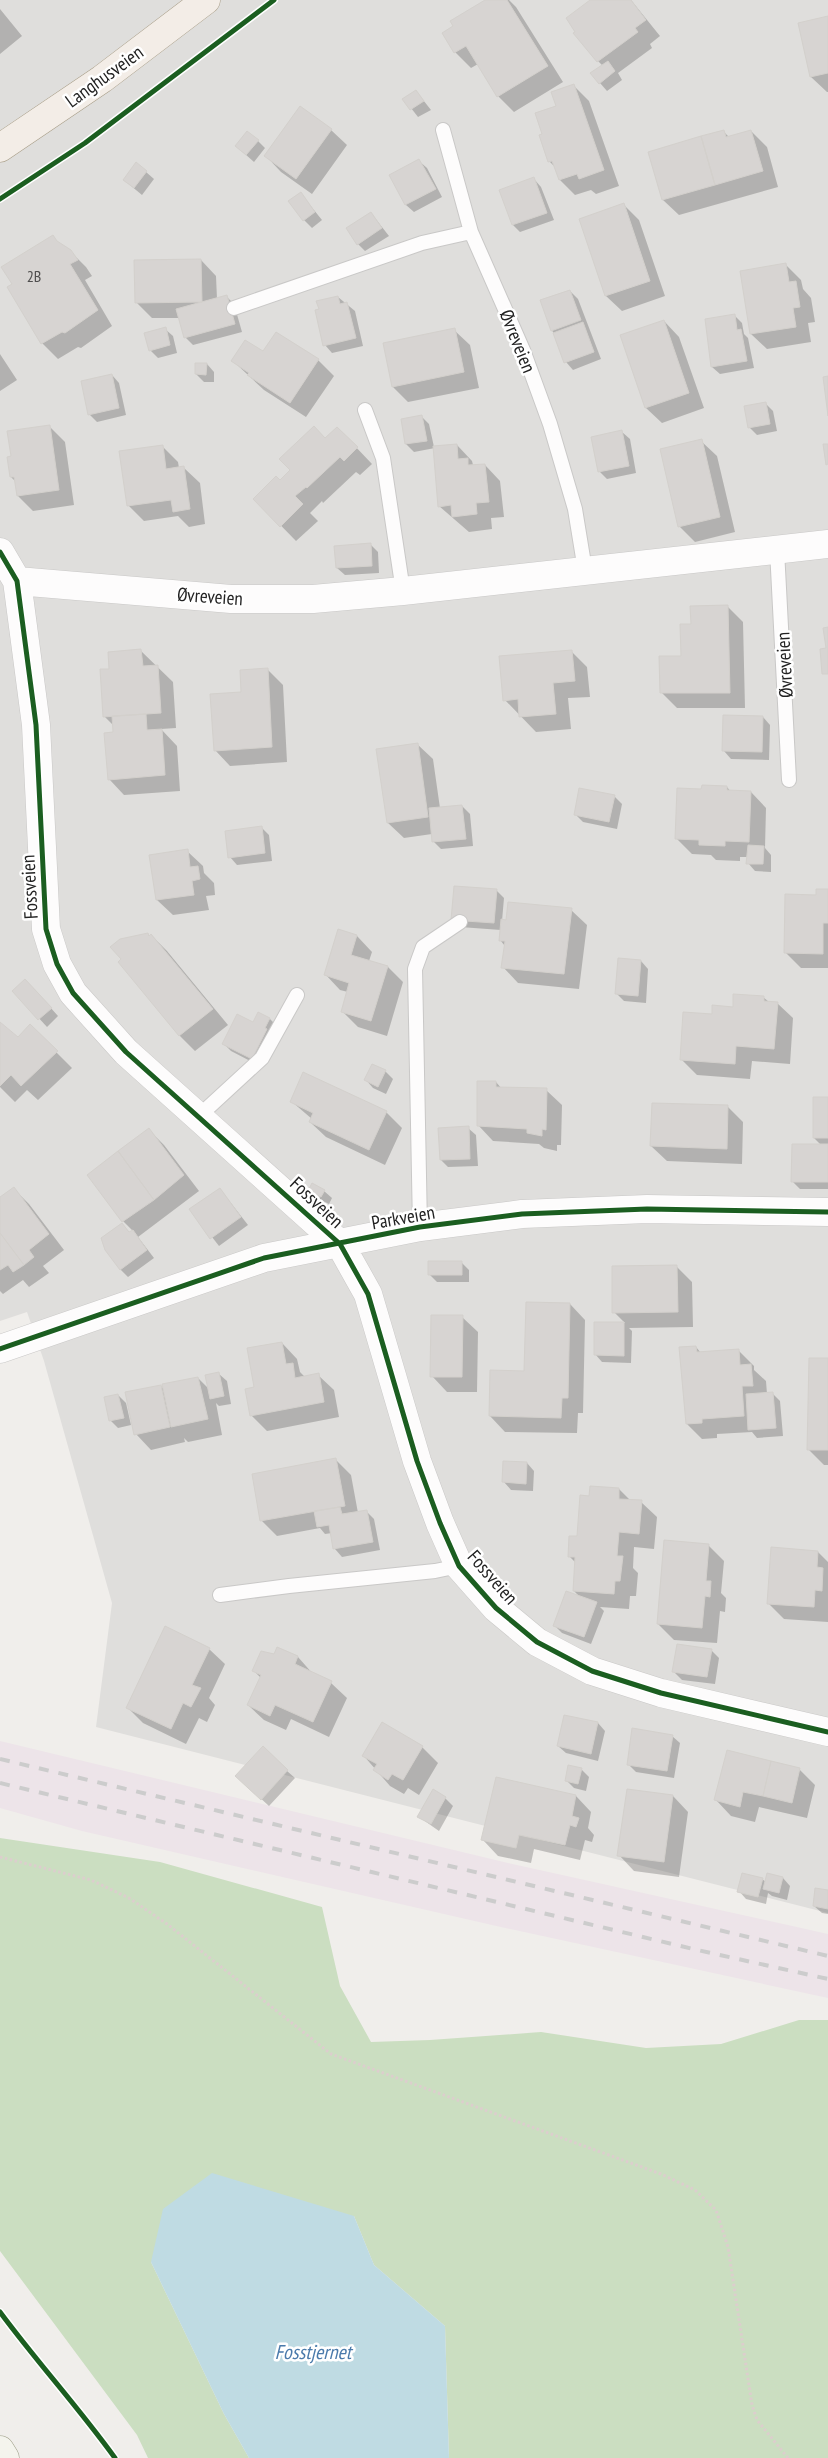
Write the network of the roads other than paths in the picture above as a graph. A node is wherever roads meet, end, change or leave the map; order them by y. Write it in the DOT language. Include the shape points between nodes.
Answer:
graph roads {
  1 [pos="206,0"];
  2 [pos="443,130"];
  3 [pos="0,148"];
  4 [pos="471,232"];
  5 [pos="234,308"];
  6 [pos="365,410"];
  7 [pos="828,544"];
  8 [pos="777,550"];
  9 [pos="0,552"];
  10 [pos="585,570"];
  11 [pos="17,581"];
  12 [pos="403,591"];
  13 [pos="788,780"];
  14 [pos="460,922"];
  15 [pos="297,995"];
  16 [pos="199,1116"];
  17 [pos="828,1212"];
  18 [pos="420,1227"];
  19 [pos="340,1244"];
  20 [pos="0,1348"];
  21 [pos="459,1566"];
  22 [pos="220,1595"];
  23 [pos="828,1732"];
  24 [pos="0,2450"];
  25 [pos="5,2458"];
  1 -- 3 [label="main road, Langhusveien" via="102,79"];
  2 -- 4 [label="lane, Øvreveien"];
  4 -- 5 [label="lane" via="422,243"];
  4 -- 10 [label="lane, Øvreveien" via="523,350 550,424 575,509"];
  6 -- 12 [label="lane" via="383,458"];
  7 -- 8 [label="street, Øvreveien"];
  8 -- 10 [label="street, Øvreveien"];
  8 -- 13 [label="lane, Øvreveien"];
  9 -- 11 [label="street, Fossveien"];
  10 -- 12 [label="street, Øvreveien"];
  11 -- 12 [label="street, Øvreveien" via="231,599 313,598"];
  11 -- 16 [label="street, Fossveien" via="36,725 46,929 57,964 73,993 126,1052"];
  14 -- 18 [label="lane" via="423,947 415,969"];
  15 -- 16 [label="lane" via="262,1058"];
  16 -- 19 [label="street, Fossveien"];
  17 -- 18 [label="street, Parkveien" via="647,1209 522,1214"];
  18 -- 19 [label="street, Parkveien"];
  19 -- 20 [label="street, Parkveien" via="264,1258"];
  19 -- 21 [label="street, Fossveien" via="368,1294 417,1461"];
  21 -- 22 [label="lane"];
  21 -- 23 [label="street, Fossveien" via="496,1608 537,1642 592,1671 661,1693"];
  24 -- 25 [label="main road"];
}
